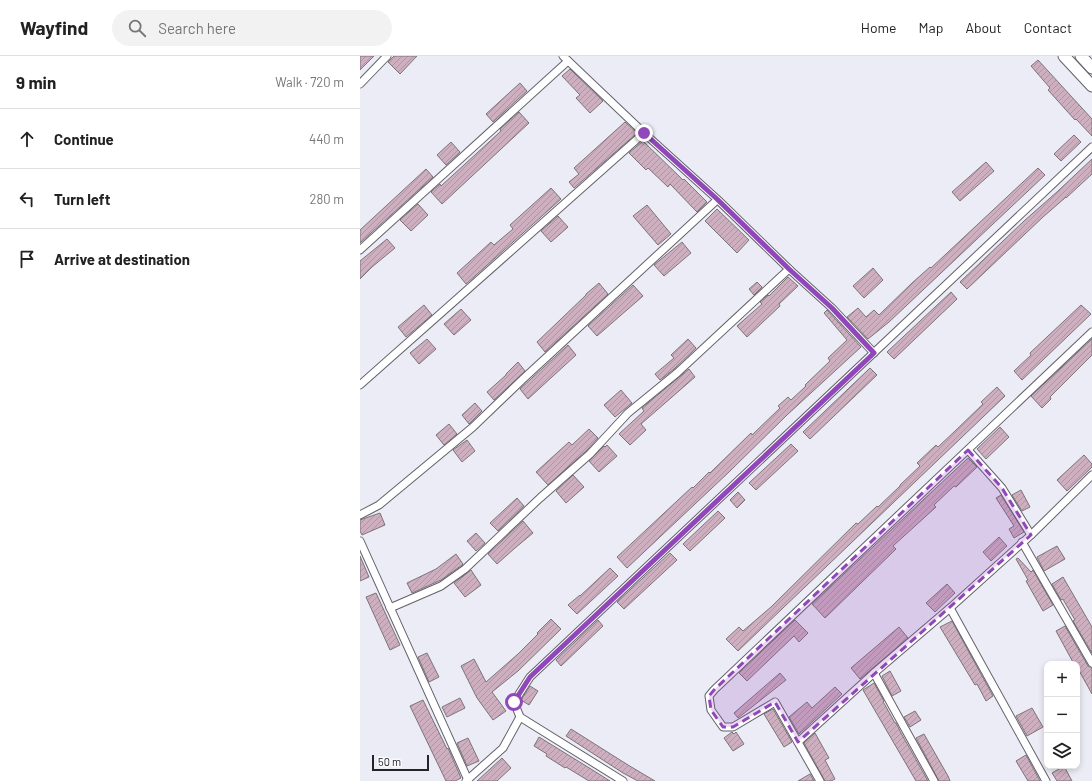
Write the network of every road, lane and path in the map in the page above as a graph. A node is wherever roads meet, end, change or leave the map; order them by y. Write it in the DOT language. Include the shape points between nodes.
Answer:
graph roads {
  1 [pos="387,56"];
  2 [pos="1064,56"];
  3 [pos="1081,56"];
  4 [pos="566,58"];
  5 [pos="1092,68"];
  6 [pos="360,84"];
  7 [pos="1092,86"];
  8 [pos="644,133"];
  9 [pos="1092,147"];
  10 [pos="717,200"];
  11 [pos="360,250"];
  12 [pos="789,269"];
  13 [pos="1092,332"];
  14 [pos="874,353"];
  15 [pos="360,385"];
  16 [pos="968,450"];
  17 [pos="1092,475"];
  18 [pos="360,515"];
  19 [pos="1031,534"];
  20 [pos="360,541"];
  21 [pos="1022,542"];
  22 [pos="390,608"];
  23 [pos="950,608"];
  24 [pos="1092,663"];
  25 [pos="874,673"];
  26 [pos="520,717"];
  27 [pos="798,742"];
  28 [pos="467,780"];
  29 [pos="623,781"];
  30 [pos="820,781"];
  31 [pos="934,781"];
  32 [pos="1046,781"];
  1 -- 6 [label="street"];
  2 -- 7 [label="main road"];
  3 -- 5 [label="main road"];
  4 -- 8 [label="street"];
  4 -- 11 [label="street"];
  8 -- 10 [label="street"];
  8 -- 15 [label="street"];
  9 -- 14 [label="street"];
  10 -- 12 [label="street"];
  10 -- 18 [label="street" via="473,427 380,505"];
  12 -- 14 [label="street" via="832,308"];
  12 -- 22 [label="street" via="677,373 628,413 590,454 465,569 441,586"];
  13 -- 16 [label="street"];
  14 -- 26 [label="street" via="530,677 514,702"];
  16 -- 19 [label="street" via="1002,488"];
  16 -- 27 [label="street" via="709,696 711,710 723,726 733,727 774,702"];
  17 -- 19 [label="street"];
  19 -- 21 [label="street"];
  20 -- 22 [label="street"];
  21 -- 23 [label="street"];
  21 -- 24 [label="street"];
  22 -- 28 [label="street"];
  23 -- 25 [label="street"];
  23 -- 32 [label="street"];
  25 -- 27 [label="street"];
  25 -- 31 [label="street"];
  26 -- 28 [label="street" via="503,748"];
  26 -- 29 [label="street"];
  27 -- 30 [label="street"];
}
